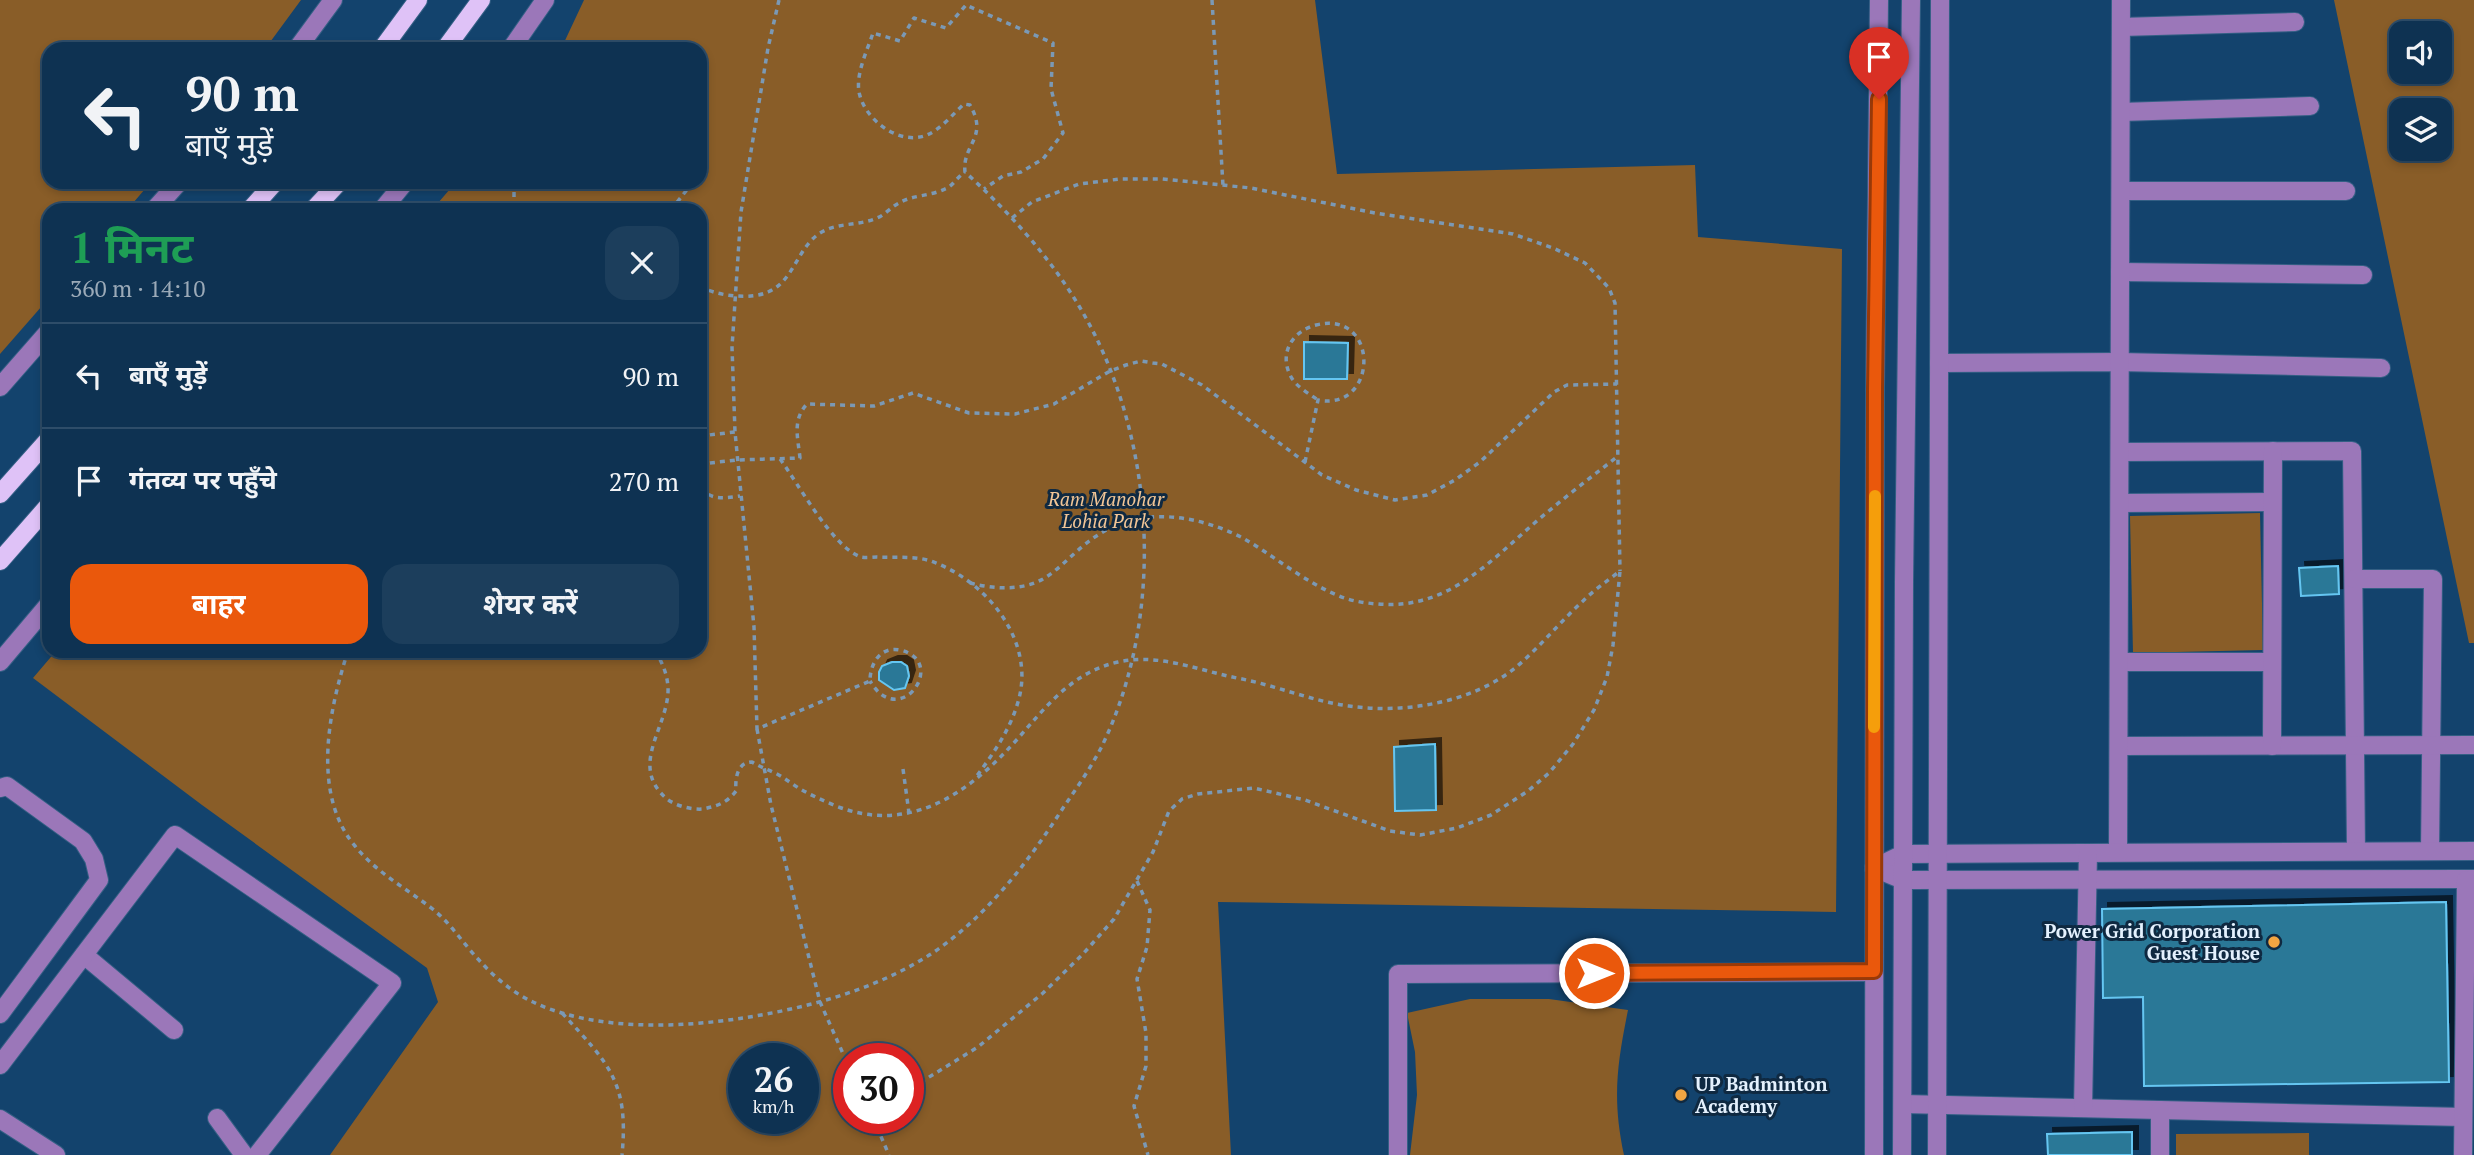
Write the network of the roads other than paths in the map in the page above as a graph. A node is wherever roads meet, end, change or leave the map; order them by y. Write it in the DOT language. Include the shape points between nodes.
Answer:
graph roads {
  1 [pos="333,0"];
  2 [pos="418,0"];
  3 [pos="481,0"];
  4 [pos="545,0"];
  5 [pos="1879,0"];
  6 [pos="1911,0"];
  7 [pos="1940,0"];
  8 [pos="2121,0"];
  9 [pos="2295,22"];
  10 [pos="2121,27"];
  11 [pos="302,42"];
  12 [pos="387,42"];
  13 [pos="450,42"];
  14 [pos="516,42"];
  15 [pos="2310,106"];
  16 [pos="2121,112"];
  17 [pos="172,189"];
  18 [pos="269,189"];
  19 [pos="332,189"];
  20 [pos="399,189"];
  21 [pos="2121,191"];
  22 [pos="2346,191"];
  23 [pos="160,203"];
  24 [pos="256,203"];
  25 [pos="320,203"];
  26 [pos="388,203"];
  27 [pos="2120,272"];
  28 [pos="2363,275"];
  29 [pos="42,339"];
  30 [pos="2120,362"];
  31 [pos="1939,363"];
  32 [pos="2381,368"];
  33 [pos="0,387"];
  34 [pos="42,447"];
  35 [pos="2273,451"];
  36 [pos="2120,452"];
  37 [pos="0,494"];
  38 [pos="2273,502"];
  39 [pos="2120,503"];
  40 [pos="42,513"];
  41 [pos="0,561"];
  42 [pos="2354,579"];
  43 [pos="42,612"];
  44 [pos="0,662"];
  45 [pos="2119,662"];
  46 [pos="2272,662"];
  47 [pos="2272,746"];
  48 [pos="2355,746"];
  49 [pos="2431,746"];
  50 [pos="2474,746"];
  51 [pos="2119,747"];
  52 [pos="0,788"];
  53 [pos="2356,851"];
  54 [pos="2430,851"];
  55 [pos="2474,851"];
  56 [pos="2118,852"];
  57 [pos="1938,853"];
  58 [pos="2088,853"];
  59 [pos="1903,854"];
  60 [pos="1874,868"];
  61 [pos="2470,879"];
  62 [pos="1903,880"];
  63 [pos="1938,880"];
  64 [pos="2088,881"];
  65 [pos="84,955"];
  66 [pos="1874,971"];
  67 [pos="0,1014"];
  68 [pos="174,1030"];
  69 [pos="0,1065"];
  70 [pos="1903,1104"];
  71 [pos="1937,1104"];
  72 [pos="2084,1108"];
  73 [pos="2160,1110"];
  74 [pos="2463,1117"];
  75 [pos="217,1118"];
  76 [pos="0,1119"];
  77 [pos="56,1155"];
  78 [pos="244,1155"];
  79 [pos="257,1155"];
  80 [pos="1398,1155"];
  81 [pos="1874,1155"];
  82 [pos="1902,1155"];
  83 [pos="1937,1155"];
  84 [pos="2160,1155"];
  85 [pos="2463,1155"];
  1 -- 11 [label="street"];
  2 -- 12 [label="main road"];
  3 -- 13 [label="main road"];
  4 -- 14 [label="street"];
  5 -- 60 [label="street"];
  6 -- 59 [label="street"];
  7 -- 31 [label="street"];
  8 -- 10 [label="street"];
  9 -- 10 [label="street"];
  10 -- 16 [label="street"];
  15 -- 16 [label="street"];
  16 -- 21 [label="street"];
  17 -- 23 [label="street"];
  18 -- 24 [label="main road"];
  19 -- 25 [label="main road"];
  20 -- 26 [label="street"];
  21 -- 22 [label="street"];
  21 -- 27 [label="street"];
  27 -- 28 [label="street"];
  27 -- 30 [label="street"];
  29 -- 33 [label="street"];
  30 -- 31 [label="street"];
  30 -- 32 [label="street"];
  30 -- 36 [label="street"];
  31 -- 57 [label="street"];
  34 -- 37 [label="main road"];
  35 -- 36 [label="street"];
  35 -- 38 [label="street"];
  35 -- 42 [label="street" via="2352,451"];
  36 -- 39 [label="street"];
  38 -- 39 [label="street"];
  38 -- 46 [label="street"];
  39 -- 45 [label="street"];
  40 -- 41 [label="main road"];
  42 -- 48 [label="street"];
  42 -- 49 [label="street" via="2434,579"];
  43 -- 44 [label="street"];
  45 -- 46 [label="street"];
  45 -- 51 [label="street"];
  46 -- 47 [label="street"];
  47 -- 48 [label="street"];
  47 -- 51 [label="street"];
  48 -- 49 [label="street"];
  48 -- 53 [label="street"];
  49 -- 50 [label="street"];
  49 -- 54 [label="street"];
  51 -- 56 [label="street"];
  52 -- 67 [label="street" via="7,786 83,841 99,880"];
  53 -- 54 [label="street"];
  53 -- 56 [label="street"];
  54 -- 55 [label="street"];
  56 -- 58 [label="street"];
  57 -- 58 [label="street"];
  57 -- 59 [label="street"];
  57 -- 63 [label="street"];
  58 -- 64 [label="street"];
  59 -- 60 [label="street"];
  59 -- 62 [label="street"];
  60 -- 62 [label="street"];
  60 -- 66 [label="street"];
  61 -- 64 [label="street"];
  61 -- 74 [label="street"];
  62 -- 63 [label="street"];
  62 -- 70 [label="street"];
  63 -- 64 [label="street"];
  63 -- 71 [label="street"];
  64 -- 72 [label="street"];
  65 -- 68 [label="street"];
  65 -- 69 [label="street"];
  65 -- 79 [label="street" via="175,835 392,983"];
  66 -- 80 [label="street" via="1398,974"];
  66 -- 81 [label="street"];
  70 -- 71 [label="street"];
  70 -- 82 [label="street"];
  71 -- 72 [label="street"];
  71 -- 83 [label="street"];
  72 -- 73 [label="street"];
  73 -- 74 [label="street"];
  73 -- 84 [label="street"];
  74 -- 85 [label="street"];
  75 -- 78 [label="street"];
  76 -- 77 [label="street"];
}
